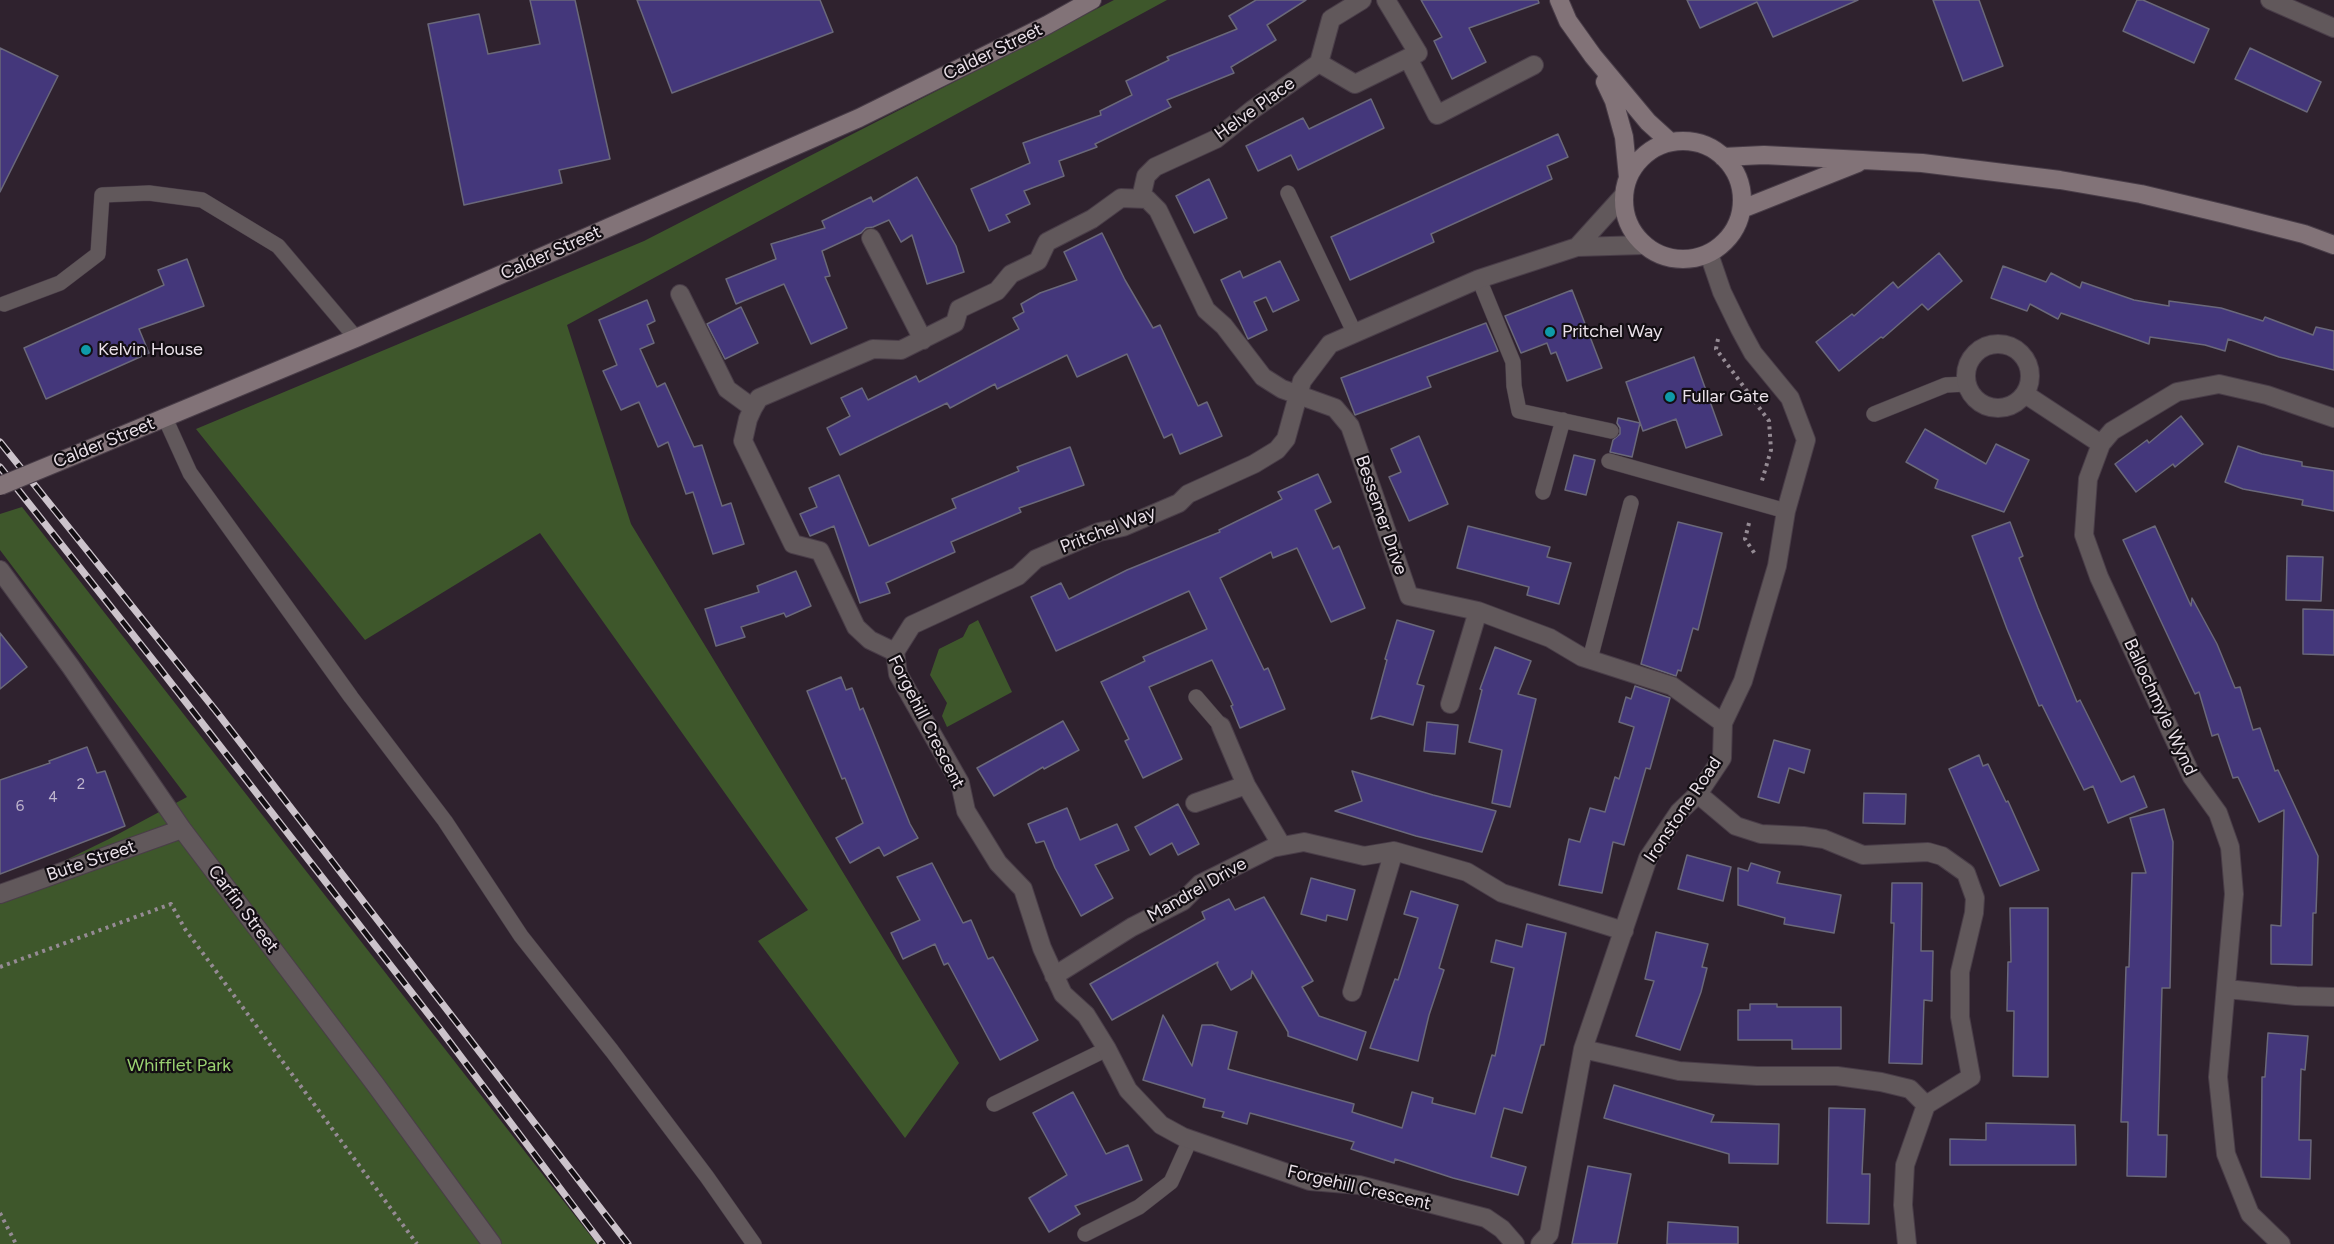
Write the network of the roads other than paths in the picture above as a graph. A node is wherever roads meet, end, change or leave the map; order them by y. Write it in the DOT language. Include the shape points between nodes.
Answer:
graph roads {
  1 [pos="1092,0"];
  2 [pos="1362,0"];
  3 [pos="1386,0"];
  4 [pos="1559,0"];
  5 [pos="2270,0"];
  6 [pos="2334,28"];
  7 [pos="1593,56"];
  8 [pos="1408,58"];
  9 [pos="1320,63"];
  10 [pos="1534,66"];
  11 [pos="1670,142"];
  12 [pos="1723,157"];
  13 [pos="1865,160"];
  14 [pos="1628,177"];
  15 [pos="1288,193"];
  16 [pos="1624,195"];
  17 [pos="1141,198"];
  18 [pos="1742,209"];
  19 [pos="871,238"];
  20 [pos="1643,244"];
  21 [pos="2334,245"];
  22 [pos="1577,247"];
  23 [pos="1710,254"];
  24 [pos="1479,279"];
  25 [pos="680,294"];
  26 [pos="4,304"];
  27 [pos="1355,334"];
  28 [pos="356,338"];
  29 [pos="923,340"];
  30 [pos="1967,384"];
  31 [pos="1298,394"];
  32 [pos="2025,394"];
  33 [pos="753,408"];
  34 [pos="1874,414"];
  35 [pos="165,418"];
  36 [pos="2334,418"];
  37 [pos="1563,420"];
  38 [pos="1611,431"];
  39 [pos="2101,444"];
  40 [pos="1609,461"];
  41 [pos="0,486"];
  42 [pos="1543,492"];
  43 [pos="1630,503"];
  44 [pos="1786,512"];
  45 [pos="0,570"];
  46 [pos="1478,610"];
  47 [pos="895,652"];
  48 [pos="1590,659"];
  49 [pos="1196,697"];
  50 [pos="1450,704"];
  51 [pos="1723,723"];
  52 [pos="1221,726"];
  53 [pos="1246,784"];
  54 [pos="1698,794"];
  55 [pos="1195,803"];
  56 [pos="182,830"];
  57 [pos="1282,846"];
  58 [pos="1394,851"];
  59 [pos="0,894"];
  60 [pos="1624,931"];
  61 [pos="1054,976"];
  62 [pos="2227,988"];
  63 [pos="1352,992"];
  64 [pos="2334,997"];
  65 [pos="1107,1049"];
  66 [pos="1583,1049"];
  67 [pos="994,1104"];
  68 [pos="1926,1105"];
  69 [pos="1190,1140"];
  70 [pos="1085,1234"];
  71 [pos="492,1244"];
  72 [pos="754,1244"];
  73 [pos="1515,1244"];
  74 [pos="1540,1244"];
  75 [pos="1907,1244"];
  76 [pos="2281,1244"];
  1 -- 28 [label="street, Calder Street" via="859,118"];
  2 -- 9 [label="street" via="1331,19"];
  3 -- 8 [label="street" via="1418,53"];
  4 -- 7 [label="street" via="1568,21"];
  5 -- 6 [label="street"];
  7 -- 11 [label="street" via="1637,110"];
  7 -- 14 [label="street" via="1614,101 1624,137"];
  8 -- 9 [label="street" via="1355,84"];
  8 -- 10 [label="street" via="1437,115"];
  9 -- 17 [label="street, Helve Place" via="1216,139 1155,166 1146,176"];
  11 -- 12 [label="street" via="1689,141 1707,146"];
  11 -- 14 [label="street" via="1638,161"];
  12 -- 13 [label="street"];
  12 -- 18 [label="street" via="1742,190"];
  13 -- 18 [label="street"];
  13 -- 21 [label="street" via="1922,163 2095,186 2225,214"];
  14 -- 16 [label="street"];
  15 -- 27 [label="lane"];
  16 -- 20 [label="street" via="1625,213"];
  16 -- 22 [label="street, Pritchel Way"];
  17 -- 29 [label="street" via="1121,198 1092,219 1047,242 1038,261 1011,274 997,291 959,309 955,323"];
  17 -- 31 [label="street" via="1158,210 1206,310 1224,326 1263,377"];
  18 -- 23 [label="street" via="1736,227"];
  19 -- 29 [label="street"];
  20 -- 22 [label="street, Pritchel Way"];
  20 -- 23 [label="street" via="1675,260"];
  22 -- 24 [label="street, Pritchel Way"];
  23 -- 44 [label="street, Ironstone Road" via="1722,292 1754,353 1790,398 1806,440"];
  24 -- 27 [label="street, Pritchel Way"];
  24 -- 37 [label="lane" via="1513,362 1520,411"];
  25 -- 33 [label="street" via="727,389"];
  26 -- 28 [label="lane" via="60,283 98,254 102,195 149,193 202,200 278,246"];
  27 -- 31 [label="street, Pritchel Way" via="1330,344 1302,381"];
  28 -- 35 [label="street, Calder Street"];
  29 -- 33 [label="street" via="901,350 873,349 759,398"];
  30 -- 32 [label="street" via="1978,402 1988,407 2008,406"];
  30 -- 32 [label="street" via="1966,373 1975,354 1993,345 2004,345 2022,355 2027,364 2030,374"];
  30 -- 34 [label="lane" via="1946,385"];
  31 -- 46 [label="street, Bessemer Drive" via="1335,408 1350,426 1409,596"];
  31 -- 47 [label="street, Pritchel Way" via="1286,439 1277,450 1188,494 1179,503 1036,559 1018,576 912,625"];
  32 -- 39 [label="street"];
  33 -- 47 [label="street, Forgehill Crescent" via="743,441 793,544 820,551 856,627 870,640"];
  35 -- 41 [label="street, Calder Street, bridge"];
  35 -- 72 [label="lane" via="190,473 444,820 521,936 619,1060"];
  36 -- 39 [label="street, Ballochmyle Wynd" via="2267,395 2219,384 2177,392 2112,431"];
  37 -- 38 [label="lane"];
  37 -- 42 [label="lane"];
  39 -- 62 [label="street, Ballochmyle Wynd" via="2088,479 2084,535 2099,578 2192,777 2218,813 2230,847 2234,894"];
  40 -- 44 [label="lane"];
  43 -- 48 [label="lane"];
  44 -- 51 [label="street, Ironstone Road" via="1777,566 1743,681"];
  45 -- 56 [label="street, Carfin Street"];
  46 -- 48 [label="street, Bessemer Drive" via="1550,638"];
  46 -- 50 [label="street"];
  47 -- 61 [label="street, Forgehill Crescent" via="898,674 960,783 966,811 998,863 1023,889"];
  48 -- 51 [label="street, Bessemer Drive" via="1672,686"];
  49 -- 52 [label="lane"];
  51 -- 54 [label="street, Ironstone Road" via="1722,758"];
  52 -- 53 [label="street"];
  53 -- 55 [label="street"];
  53 -- 57 [label="street"];
  54 -- 60 [label="street, Ironstone Road" via="1679,812 1648,858"];
  54 -- 68 [label="street" via="1736,826 1761,834 1824,839 1863,855 1928,852 1942,856 1966,873 1975,906 1960,972 1960,1017 1971,1077"];
  56 -- 59 [label="street, Bute Street"];
  56 -- 71 [label="street, Carfin Street"];
  57 -- 58 [label="street, Mandrel Drive" via="1304,842 1364,856"];
  57 -- 61 [label="street, Mandrel Drive" via="1200,884 1183,901 1132,927"];
  58 -- 60 [label="street, Mandrel Drive" via="1467,872 1502,893"];
  58 -- 63 [label="street"];
  60 -- 66 [label="street, Ironstone Road"];
  61 -- 65 [label="street, Forgehill Crescent"];
  62 -- 64 [label="street"];
  62 -- 76 [label="street, Ballochmyle Wynd" via="2218,1077 2226,1154 2250,1214"];
  65 -- 67 [label="lane"];
  65 -- 69 [label="street, Forgehill Crescent" via="1128,1090 1161,1125"];
  66 -- 68 [label="street" via="1679,1071 1837,1076 1881,1082 1910,1089"];
  66 -- 74 [label="street, Ironstone Road" via="1549,1234"];
  68 -- 75 [label="street" via="1905,1166"];
  69 -- 70 [label="lane" via="1170,1182 1139,1207"];
  69 -- 73 [label="street, Forgehill Crescent" via="1310,1180 1359,1185 1486,1218"];
}
